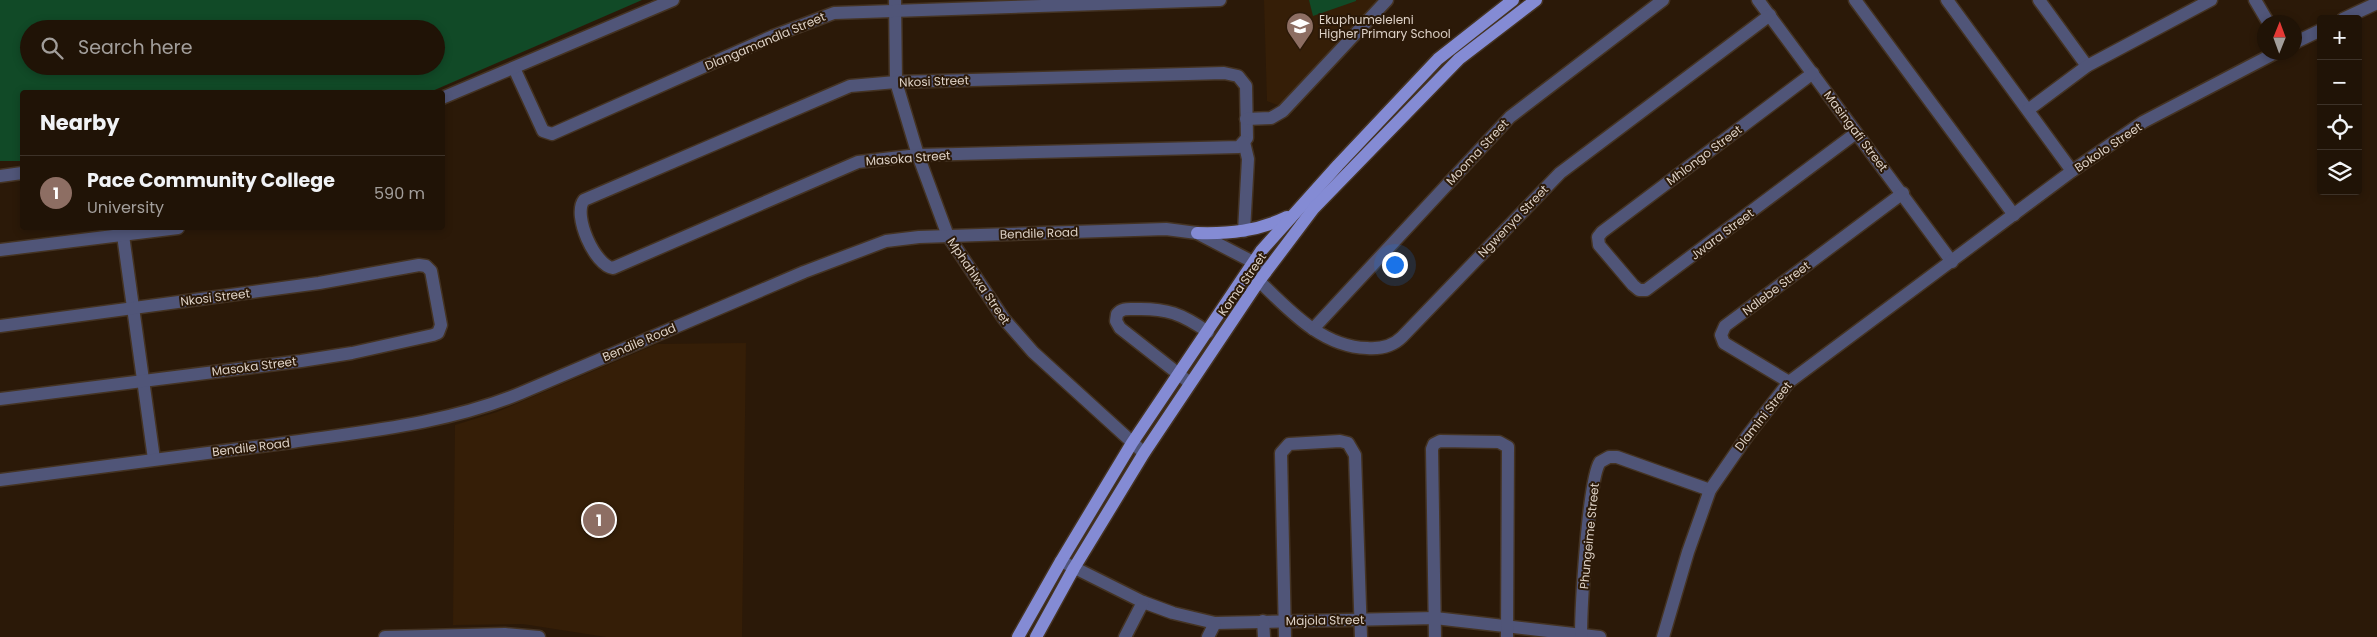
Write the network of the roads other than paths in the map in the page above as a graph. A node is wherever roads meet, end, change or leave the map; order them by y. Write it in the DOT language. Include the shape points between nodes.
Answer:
graph roads {
  1 [pos="673,0"];
  2 [pos="1220,0"];
  3 [pos="1387,0"];
  4 [pos="1513,0"];
  5 [pos="1536,0"];
  6 [pos="1663,0"];
  7 [pos="1758,0"];
  8 [pos="1855,0"];
  9 [pos="1947,0"];
  10 [pos="2039,0"];
  11 [pos="2211,0"];
  12 [pos="2255,0"];
  13 [pos="2377,3"];
  14 [pos="895,5"];
  15 [pos="1770,15"];
  16 [pos="2264,15"];
  17 [pos="2352,15"];
  18 [pos="2317,32"];
  19 [pos="2302,40"];
  20 [pos="2262,60"];
  21 [pos="2087,66"];
  22 [pos="514,68"];
  23 [pos="1812,72"];
  24 [pos="896,82"];
  25 [pos="445,97"];
  26 [pos="2028,110"];
  27 [pos="1246,119"];
  28 [pos="1856,133"];
  29 [pos="1242,145"];
  30 [pos="918,155"];
  31 [pos="2072,171"];
  32 [pos="20,173"];
  33 [pos="0,176"];
  34 [pos="1903,193"];
  35 [pos="580,206"];
  36 [pos="1292,215"];
  37 [pos="2014,215"];
  38 [pos="141,230"];
  39 [pos="123,231"];
  40 [pos="1244,232"];
  41 [pos="1197,233"];
  42 [pos="948,236"];
  43 [pos="1598,240"];
  44 [pos="0,250"];
  45 [pos="1253,262"];
  46 [pos="1952,262"];
  47 [pos="428,268"];
  48 [pos="1262,276"];
  49 [pos="134,307"];
  50 [pos="0,326"];
  51 [pos="1313,329"];
  52 [pos="1208,332"];
  53 [pos="1179,375"];
  54 [pos="144,380"];
  55 [pos="1789,382"];
  56 [pos="1190,384"];
  57 [pos="0,399"];
  58 [pos="1132,443"];
  59 [pos="1144,452"];
  60 [pos="154,459"];
  61 [pos="0,480"];
  62 [pos="1710,490"];
  63 [pos="1061,561"];
  64 [pos="1074,568"];
  65 [pos="1143,602"];
  66 [pos="1435,618"];
  67 [pos="1360,620"];
  68 [pos="1263,621"];
  69 [pos="1285,621"];
  70 [pos="1215,623"];
  71 [pos="1507,631"];
  72 [pos="1581,636"];
  73 [pos="384,637"];
  74 [pos="534,637"];
  75 [pos="1018,637"];
  76 [pos="1036,637"];
  77 [pos="1125,637"];
  78 [pos="1208,637"];
  79 [pos="1264,637"];
  80 [pos="1285,637"];
  81 [pos="1361,637"];
  82 [pos="1435,637"];
  83 [pos="1600,637"];
  84 [pos="1663,637"];
  1 -- 22 [label="street"];
  2 -- 14 [label="street, Dlangamandla Street"];
  3 -- 27 [label="street" via="1283,111 1270,118"];
  4 -- 36 [label="main road, Koma Street" via="1438,59"];
  5 -- 48 [label="main road, Koma Street" via="1472,48 1445,74 1314,208"];
  6 -- 51 [label="street, Mooma Street" via="1510,117"];
  7 -- 15 [label="street, Masingafi Street"];
  8 -- 37 [label="street"];
  9 -- 26 [label="street"];
  10 -- 21 [label="street"];
  11 -- 21 [label="street"];
  12 -- 16 [label="street"];
  13 -- 17 [label="street"];
  14 -- 22 [label="street, Dlangamandla Street" via="825,15 552,134 543,131"];
  14 -- 24 [label="street, Mphahlwa Street"];
  15 -- 23 [label="street, Masingafi Street"];
  15 -- 51 [label="street, Ngwenya Street" via="1560,173 1398,341 1382,348 1360,348 1333,340"];
  18 -- 19 [label="street"];
  20 -- 31 [label="street, Bokolo Street" via="2143,122"];
  21 -- 26 [label="street"];
  22 -- 25 [label="street"];
  23 -- 28 [label="street, Masingafi Street"];
  23 -- 43 [label="street, Mhlongo Street" via="1602,232"];
  24 -- 27 [label="street, Nkosi Street" via="1233,73 1246,86"];
  24 -- 30 [label="street, Mphahlwa Street"];
  24 -- 35 [label="street, Nkosi Street" via="842,89 590,197"];
  26 -- 31 [label="street"];
  27 -- 29 [label="street, Nkosi Street" via="1246,138"];
  28 -- 34 [label="street, Masingafi Street"];
  28 -- 43 [label="street, Jwara Street" via="1646,290 1639,290 1634,285"];
  29 -- 30 [label="street, Masoka Street"];
  29 -- 40 [label="street, Nkosi Street" via="1248,159"];
  30 -- 35 [label="street, Masoka Street" via="858,162 613,268 600,261 580,223"];
  30 -- 42 [label="street, Mphahlwa Street"];
  31 -- 37 [label="street, Bokolo Street"];
  32 -- 33 [label="street"];
  34 -- 46 [label="street, Masingafi Street"];
  34 -- 55 [label="street, Ndlebe Street" via="1725,326 1721,335 1724,344"];
  36 -- 40 [label="main road"];
  36 -- 45 [label="main road, Koma Street"];
  37 -- 46 [label="street, Bokolo Street"];
  38 -- 39 [label="street"];
  39 -- 44 [label="street"];
  39 -- 49 [label="street"];
  40 -- 41 [label="main road"];
  41 -- 42 [label="street, Bendile Road" via="1166,229"];
  41 -- 45 [label="street, Bendile Road"];
  42 -- 58 [label="street, Mphahlwa Street" via="1019,336"];
  42 -- 60 [label="street, Bendile Road" via="877,244 481,408 332,436"];
  45 -- 48 [label="street, Bendile Road"];
  45 -- 52 [label="main road, Koma Street"];
  46 -- 55 [label="street, Dlamini Street"];
  47 -- 49 [label="street, Nkosi Street" via="417,265 319,283"];
  47 -- 54 [label="street, Masoka Street" via="441,323 435,335 352,353"];
  48 -- 51 [label="street, Ngwenya Street"];
  48 -- 56 [label="main road, Koma Street"];
  49 -- 50 [label="street, Nkosi Street"];
  49 -- 54 [label="street"];
  52 -- 53 [label="main road, Koma Street"];
  52 -- 53 [label="street" via="1167,310 1126,309 1119,312 1116,322 1120,328"];
  53 -- 56 [label="street"];
  53 -- 58 [label="main road, Koma Street"];
  54 -- 57 [label="street, Masoka Street"];
  54 -- 60 [label="street"];
  55 -- 62 [label="street, Dlamini Street"];
  56 -- 59 [label="main road, Koma Street"];
  58 -- 59 [label="street, Mphahlwa Street"];
  58 -- 63 [label="main road, Koma Street"];
  59 -- 64 [label="main road, Koma Street"];
  60 -- 61 [label="street, Bendile Road"];
  62 -- 72 [label="street, Phungeime Street" via="1617,458 1609,457 1599,463 1587,544"];
  62 -- 84 [label="street, Dlamini Street"];
  63 -- 64 [label="street, Majola Street"];
  63 -- 75 [label="main road, Koma Street"];
  64 -- 65 [label="street, Majola Street"];
  64 -- 76 [label="main road, Koma Street"];
  65 -- 70 [label="street, Majola Street"];
  65 -- 77 [label="street"];
  66 -- 67 [label="street, Majola Street"];
  66 -- 71 [label="street, Majola Street"];
  66 -- 71 [label="street" via="1432,449 1435,443 1499,442 1508,447"];
  66 -- 82 [label="street"];
  67 -- 69 [label="street, Majola Street"];
  67 -- 69 [label="street" via="1356,460 1352,448 1344,442 1288,444 1281,454"];
  67 -- 81 [label="street"];
  68 -- 69 [label="street, Majola Street"];
  68 -- 70 [label="street, Majola Street"];
  68 -- 79 [label="street"];
  69 -- 80 [label="street"];
  70 -- 78 [label="street"];
  71 -- 72 [label="street, Majola Street"];
  72 -- 83 [label="street, Majola Street"];
  73 -- 74 [label="street" via="505,634"];
}
